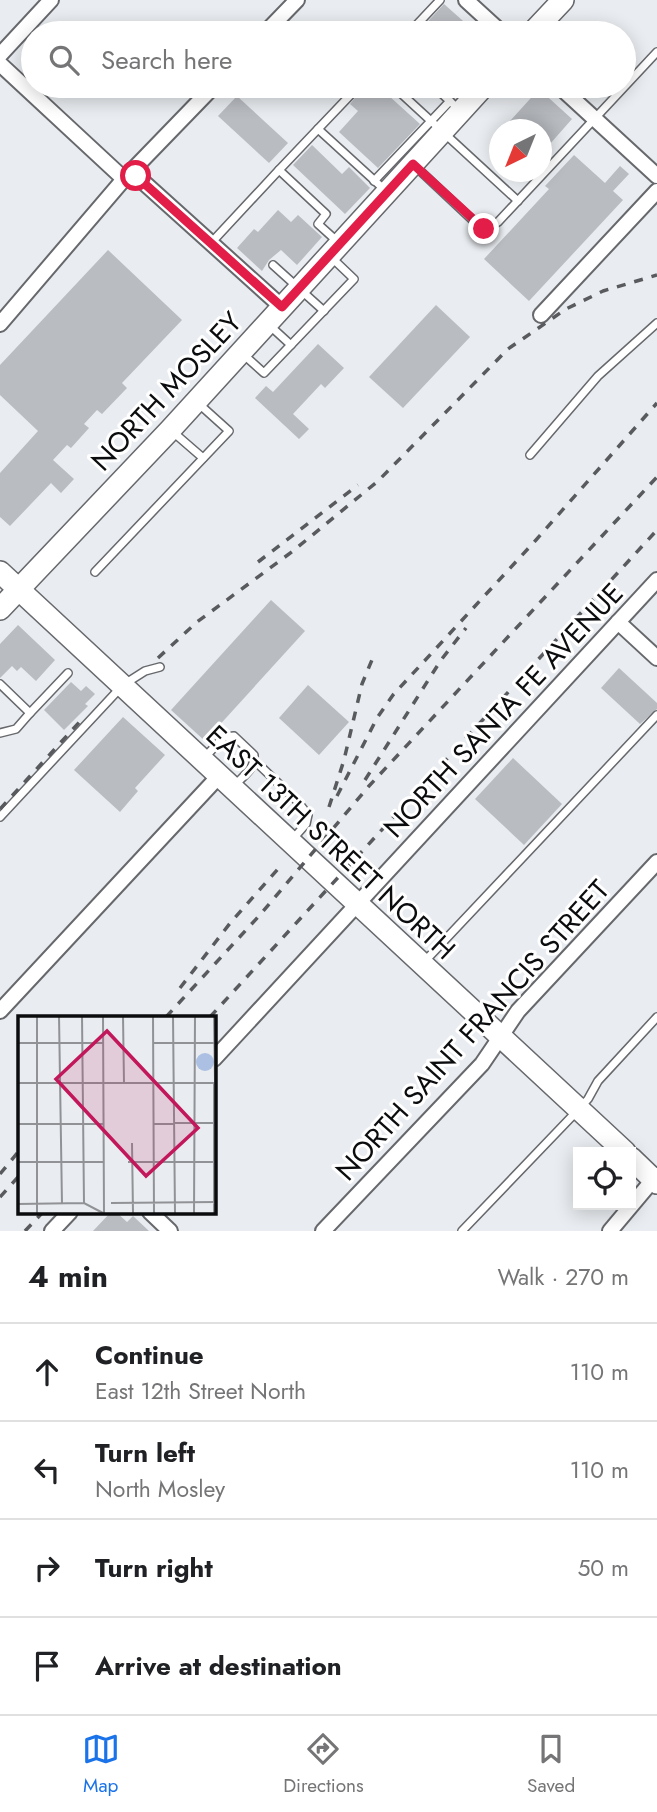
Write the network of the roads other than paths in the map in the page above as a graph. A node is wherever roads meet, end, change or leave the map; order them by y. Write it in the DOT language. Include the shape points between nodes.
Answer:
graph roads {
  1 [pos="51,0"];
  2 [pos="297,0"];
  3 [pos="440,0"];
  4 [pos="466,0"];
  5 [pos="563,0"];
  6 [pos="32,21"];
  7 [pos="277,21"];
  8 [pos="420,21"];
  9 [pos="489,21"];
  10 [pos="543,21"];
  11 [pos="21,32"];
  12 [pos="657,52"];
  13 [pos="0,55"];
  14 [pos="0,64"];
  15 [pos="636,75"];
  16 [pos="21,82"];
  17 [pos="39,98"];
  18 [pos="202,98"];
  19 [pos="348,98"];
  20 [pos="406,98"];
  21 [pos="446,98"];
  22 [pos="467,98"];
  23 [pos="572,98"];
  24 [pos="615,98"];
  25 [pos="455,106"];
  26 [pos="595,120"];
  27 [pos="437,126"];
  28 [pos="318,129"];
  29 [pos="404,166"];
  30 [pos="279,170"];
  31 [pos="128,175"];
  32 [pos="657,176"];
  33 [pos="381,187"];
  34 [pos="657,191"];
  35 [pos="519,201"];
  36 [pos="211,243"];
  37 [pos="335,250"];
  38 [pos="273,265"];
  39 [pos="299,289"];
  40 [pos="282,307"];
  41 [pos="324,311"];
  42 [pos="541,315"];
  43 [pos="267,323"];
  44 [pos="657,323"];
  45 [pos="0,324"];
  46 [pos="291,345"];
  47 [pos="241,352"];
  48 [pos="196,401"];
  49 [pos="170,430"];
  50 [pos="530,455"];
  51 [pos="203,458"];
  52 [pos="0,572"];
  53 [pos="95,572"];
  54 [pos="657,580"];
  55 [pos="19,589"];
  56 [pos="0,608"];
  57 [pos="618,622"];
  58 [pos="657,658"];
  59 [pos="160,667"];
  60 [pos="68,673"];
  61 [pos="0,684"];
  62 [pos="123,685"];
  63 [pos="30,713"];
  64 [pos="657,715"];
  65 [pos="0,733"];
  66 [pos="203,760"];
  67 [pos="255,761"];
  68 [pos="226,782"];
  69 [pos="0,817"];
  70 [pos="290,842"];
  71 [pos="657,862"];
  72 [pos="357,903"];
  73 [pos="422,964"];
  74 [pos="0,1012"];
  75 [pos="657,1017"];
  76 [pos="500,1037"];
  77 [pos="215,1058"];
  78 [pos="579,1110"];
  79 [pos="620,1147"];
  80 [pos="636,1162"];
  81 [pos="656,1179"];
  82 [pos="69,1213"];
  83 [pos="150,1213"];
  84 [pos="52,1231"];
  85 [pos="170,1231"];
  86 [pos="323,1231"];
  87 [pos="462,1231"];
  88 [pos="610,1231"];
  1 -- 6 [label="street"];
  2 -- 7 [label="street"];
  3 -- 8 [label="lane"];
  4 -- 9 [label="street"];
  5 -- 10 [label="main road"];
  11 -- 13 [label="street"];
  12 -- 15 [label="lane"];
  14 -- 16 [label="street"];
  17 -- 31 [label="street"];
  18 -- 31 [label="street"];
  19 -- 28 [label="lane"];
  20 -- 27 [label="lane"];
  21 -- 25 [label="lane"];
  22 -- 25 [label="main road, NORTH MOSLEY"];
  23 -- 26 [label="street"];
  24 -- 26 [label="lane"];
  25 -- 27 [label="main road, NORTH MOSLEY"];
  26 -- 32 [label="street"];
  26 -- 35 [label="lane"];
  27 -- 29 [label="main road, NORTH MOSLEY"];
  27 -- 35 [label="lane"];
  28 -- 30 [label="lane"];
  28 -- 33 [label="lane"];
  29 -- 33 [label="main road, NORTH MOSLEY"];
  29 -- 35 [label="lane" via="484,229"];
  30 -- 36 [label="lane"];
  30 -- 37 [label="lane" via="326,214 318,223"];
  31 -- 36 [label="street"];
  31 -- 45 [label="street"];
  33 -- 37 [label="main road, NORTH MOSLEY"];
  34 -- 42 [label="street"];
  36 -- 40 [label="street"];
  37 -- 39 [label="main road, NORTH MOSLEY"];
  37 -- 41 [label="lane" via="354,279"];
  38 -- 39 [label="lane"];
  39 -- 40 [label="main road, NORTH MOSLEY"];
  39 -- 41 [label="lane"];
  40 -- 43 [label="main road, NORTH MOSLEY"];
  41 -- 46 [label="lane"];
  43 -- 46 [label="lane"];
  43 -- 47 [label="main road, NORTH MOSLEY"];
  44 -- 50 [label="lane" via="598,376"];
  46 -- 47 [label="lane" via="264,373"];
  47 -- 48 [label="main road, NORTH MOSLEY"];
  48 -- 49 [label="main road, NORTH MOSLEY"];
  48 -- 51 [label="lane" via="229,431"];
  49 -- 51 [label="lane"];
  49 -- 55 [label="main road, NORTH MOSLEY"];
  51 -- 53 [label="lane"];
  52 -- 55 [label="main road, EAST 13TH STREET NORTH"];
  54 -- 57 [label="street, NORTH SANTA FE AVENUE"];
  55 -- 56 [label="main road, NORTH MOSLEY"];
  55 -- 62 [label="main road, EAST 13TH STREET NORTH"];
  57 -- 58 [label="street"];
  57 -- 72 [label="street, NORTH SANTA FE AVENUE"];
  59 -- 62 [label="lane"];
  60 -- 63 [label="lane"];
  61 -- 63 [label="lane"];
  62 -- 66 [label="main road, EAST 13TH STREET NORTH"];
  62 -- 69 [label="lane"];
  63 -- 65 [label="lane" via="16,729"];
  64 -- 73 [label="lane"];
  66 -- 67 [label="lane" via="230,735"];
  66 -- 68 [label="main road, EAST 13TH STREET NORTH"];
  67 -- 68 [label="lane"];
  67 -- 70 [label="lane" via="308,815"];
  68 -- 70 [label="main road, EAST 13TH STREET NORTH"];
  68 -- 74 [label="street"];
  70 -- 72 [label="main road, EAST 13TH STREET NORTH"];
  71 -- 76 [label="street, NORTH SAINT FRANCIS STREET" via="518,1011"];
  72 -- 73 [label="main road, EAST 13TH STREET NORTH"];
  72 -- 77 [label="street, NORTH SANTA FE AVENUE"];
  73 -- 76 [label="main road, EAST 13TH STREET NORTH"];
  75 -- 78 [label="lane" via="598,1080"];
  76 -- 78 [label="main road, EAST 13TH STREET NORTH"];
  76 -- 86 [label="street, NORTH SAINT FRANCIS STREET" via="482,1064"];
  78 -- 79 [label="main road, EAST 13TH STREET NORTH"];
  78 -- 87 [label="lane"];
  80 -- 81 [label="main road"];
  81 -- 88 [label="street"];
  82 -- 84 [label="street"];
  83 -- 85 [label="street"];
}
